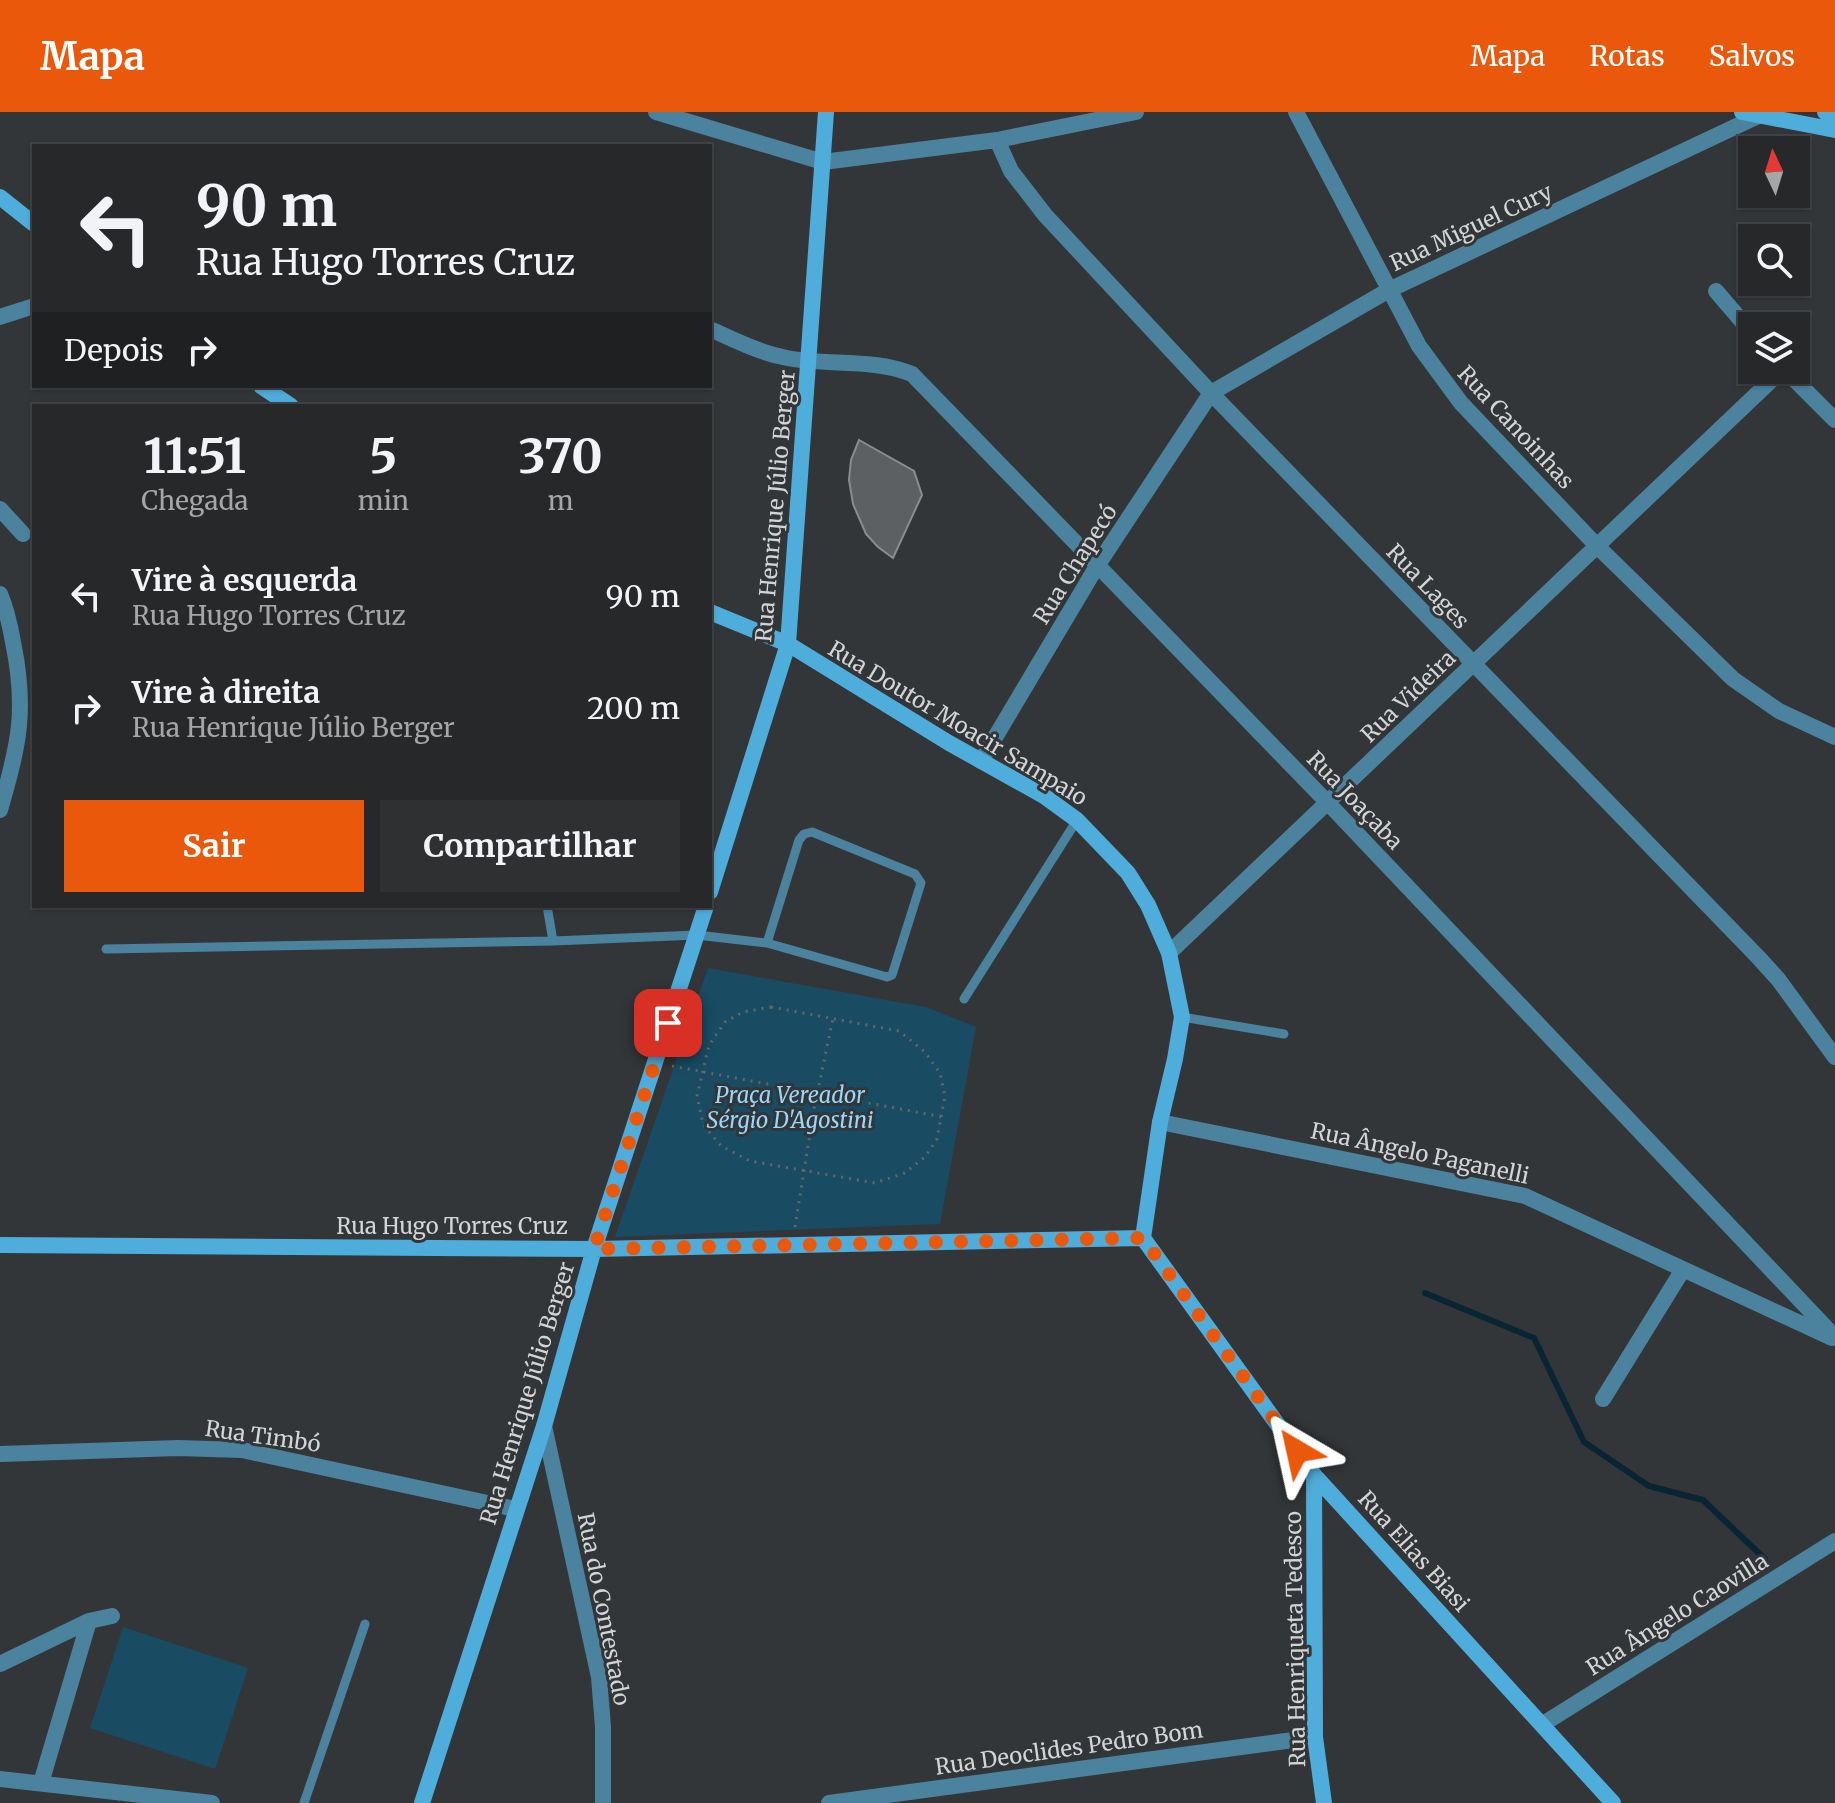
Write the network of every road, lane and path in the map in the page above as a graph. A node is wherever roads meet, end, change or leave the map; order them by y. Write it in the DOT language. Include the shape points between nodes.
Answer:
graph roads {
  1 [pos="826,112"];
  2 [pos="1136,112"];
  3 [pos="1296,112"];
  4 [pos="1825,112"];
  5 [pos="662,113"];
  6 [pos="1750,114"];
  7 [pos="1835,114"];
  8 [pos="1835,130"];
  9 [pos="997,140"];
  10 [pos="823,162"];
  11 [pos="0,197"];
  12 [pos="32,222"];
  13 [pos="1389,290"];
  14 [pos="1716,291"];
  15 [pos="32,307"];
  16 [pos="0,317"];
  17 [pos="1738,317"];
  18 [pos="712,330"];
  19 [pos="809,361"];
  20 [pos="1768,384"];
  21 [pos="1798,384"];
  22 [pos="264,388"];
  23 [pos="1211,393"];
  24 [pos="288,404"];
  25 [pos="1835,420"];
  26 [pos="0,509"];
  27 [pos="23,534"];
  28 [pos="1597,546"];
  29 [pos="1097,566"];
  30 [pos="0,594"];
  31 [pos="712,613"];
  32 [pos="788,644"];
  33 [pos="1473,664"];
  34 [pos="1835,737"];
  35 [pos="981,761"];
  36 [pos="1328,803"];
  37 [pos="0,810"];
  38 [pos="1077,820"];
  39 [pos="712,886"];
  40 [pos="547,908"];
  41 [pos="705,908"];
  42 [pos="697,935"];
  43 [pos="553,941"];
  44 [pos="767,943"];
  45 [pos="106,949"];
  46 [pos="1169,953"];
  47 [pos="964,999"];
  48 [pos="1182,1017"];
  49 [pos="833,1018"];
  50 [pos="1284,1034"];
  51 [pos="1835,1057"];
  52 [pos="668,1065"];
  53 [pos="703,1071"];
  54 [pos="817,1093"];
  55 [pos="943,1117"];
  56 [pos="1160,1122"];
  57 [pos="804,1171"];
  58 [pos="1143,1238"];
  59 [pos="0,1245"];
  60 [pos="792,1245"];
  61 [pos="594,1249"];
  62 [pos="1682,1271"];
  63 [pos="1835,1338"];
  64 [pos="1603,1399"];
  65 [pos="544,1426"];
  66 [pos="0,1454"];
  67 [pos="1314,1475"];
  68 [pos="515,1509"];
  69 [pos="1835,1541"];
  70 [pos="112,1616"];
  71 [pos="89,1621"];
  72 [pos="365,1624"];
  73 [pos="0,1664"];
  74 [pos="1543,1724"];
  75 [pos="1315,1737"];
  76 [pos="0,1779"];
  77 [pos="41,1783"];
  78 [pos="212,1803"];
  79 [pos="304,1803"];
  80 [pos="422,1803"];
  81 [pos="603,1803"];
  82 [pos="829,1803"];
  83 [pos="1324,1803"];
  84 [pos="1613,1803"];
  1 -- 10 [label="street, Rua Henrique Júlio Berger"];
  2 -- 9 [label="street"];
  3 -- 13 [label="street, Rua Canoinhas"];
  4 -- 7 [label="street"];
  5 -- 10 [label="street"];
  6 -- 8 [label="street"];
  6 -- 13 [label="street, Rua Miguel Cury"];
  9 -- 10 [label="street"];
  9 -- 23 [label="street, Rua Lages" via="1024,191"];
  10 -- 19 [label="street, Rua Henrique Júlio Berger"];
  11 -- 12 [label="street"];
  13 -- 23 [label="street, Rua Miguel Cury"];
  13 -- 28 [label="street, Rua Canoinhas" via="1444,383"];
  14 -- 17 [label="street"];
  15 -- 16 [label="street"];
  18 -- 19 [label="street, Rua Joaçaba" via="769,353"];
  19 -- 29 [label="street, Rua Joaçaba" via="892,366 912,374"];
  19 -- 32 [label="street, Rua Henrique Júlio Berger"];
  20 -- 28 [label="street, Rua Videira"];
  21 -- 25 [label="street"];
  22 -- 24 [label="street"];
  23 -- 29 [label="street, Rua Chapecó"];
  23 -- 33 [label="street, Rua Lages"];
  26 -- 27 [label="street"];
  28 -- 33 [label="street, Rua Videira"];
  28 -- 34 [label="street, Rua Canoinhas" via="1756,698"];
  29 -- 35 [label="street, Rua Chapecó"];
  29 -- 36 [label="street, Rua Joaçaba"];
  30 -- 37 [label="street" via="19,674 22,716"];
  31 -- 32 [label="street, Rua Doutor Moacir Sampaio"];
  32 -- 35 [label="street, Rua Doutor Moacir Sampaio"];
  32 -- 39 [label="street, Rua Henrique Júlio Berger"];
  33 -- 36 [label="street, Rua Videira"];
  33 -- 51 [label="street, Rua Lages" via="1758,957"];
  35 -- 38 [label="street, Rua Doutor Moacir Sampaio"];
  36 -- 46 [label="street, Rua Videira"];
  36 -- 63 [label="street, Rua Joaçaba"];
  38 -- 46 [label="street, Rua Doutor Moacir Sampaio" via="1128,873"];
  38 -- 47 [label="lane"];
  40 -- 43 [label="lane"];
  41 -- 42 [label="street, Rua Henrique Júlio Berger"];
  42 -- 43 [label="lane"];
  42 -- 44 [label="lane"];
  42 -- 61 [label="street, Rua Henrique Júlio Berger"];
  43 -- 45 [label="lane"];
  44 -- 44 [label="lane" via="887,977 901,952 921,883 915,874 812,832 804,834"];
  46 -- 48 [label="street, Rua Doutor Moacir Sampaio"];
  48 -- 50 [label="lane"];
  48 -- 56 [label="street, Rua Doutor Moacir Sampaio"];
  49 -- 53 [label="path" via="771,1007 743,1012 725,1022 709,1045"];
  49 -- 54 [label="path"];
  49 -- 55 [label="path" via="899,1031 924,1051 940,1073"];
  52 -- 53 [label="path"];
  53 -- 54 [label="path"];
  53 -- 57 [label="path" via="697,1096 703,1124 721,1146 750,1161"];
  54 -- 55 [label="path"];
  54 -- 57 [label="path"];
  55 -- 57 [label="path" via="925,1157 905,1173 875,1183"];
  56 -- 58 [label="street, Rua Doutor Moacir Sampaio"];
  56 -- 62 [label="street, Rua Ângelo Paganelli" via="1525,1196"];
  57 -- 60 [label="path"];
  58 -- 60 [label="street, Rua Hugo Torres Cruz"];
  58 -- 67 [label="street, Rua Elias Biasi"];
  59 -- 61 [label="street, Rua Hugo Torres Cruz"];
  60 -- 61 [label="street, Rua Hugo Torres Cruz"];
  61 -- 65 [label="street, Rua Henrique Júlio Berger"];
  62 -- 63 [label="street, Rua Ângelo Paganelli"];
  62 -- 64 [label="street"];
  65 -- 68 [label="street, Rua Henrique Júlio Berger"];
  65 -- 81 [label="street, Rua do Contestado" via="599,1677"];
  66 -- 68 [label="street, Rua Timbó" via="242,1450"];
  67 -- 74 [label="street, Rua Elias Biasi"];
  67 -- 75 [label="street, Rua Henriqueta Tedesco"];
  68 -- 80 [label="street, Rua Henrique Júlio Berger"];
  69 -- 74 [label="street, Rua Ângelo Caovilla"];
  70 -- 71 [label="street"];
  71 -- 73 [label="street"];
  71 -- 77 [label="street"];
  72 -- 79 [label="lane"];
  74 -- 84 [label="street, Rua Elias Biasi"];
  75 -- 82 [label="street, Rua Deoclides Pedro Bom"];
  75 -- 83 [label="street, Rua Henriqueta Tedesco"];
  76 -- 77 [label="street"];
  77 -- 78 [label="street"];
}
